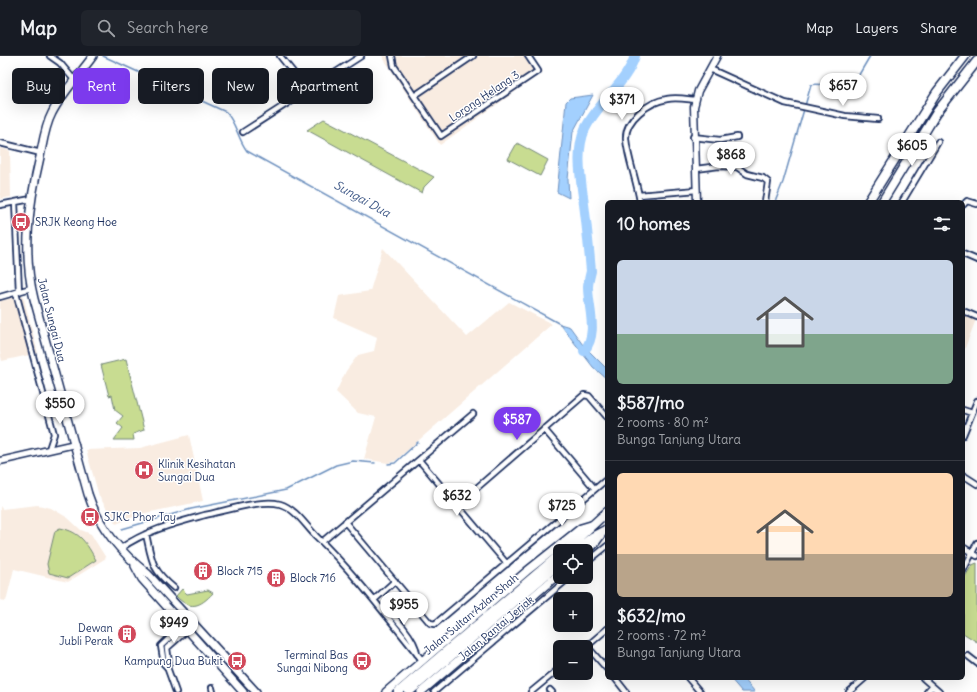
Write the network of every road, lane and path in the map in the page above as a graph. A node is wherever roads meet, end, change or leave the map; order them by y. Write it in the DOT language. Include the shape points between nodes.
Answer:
graph roads {
  1 [pos="50,56"];
  2 [pos="94,56"];
  3 [pos="280,56"];
  4 [pos="361,56"];
  5 [pos="392,56"];
  6 [pos="473,56"];
  7 [pos="528,56"];
  8 [pos="717,56"];
  9 [pos="965,56"];
  10 [pos="977,61"];
  11 [pos="85,68"];
  12 [pos="290,68"];
  13 [pos="710,70"];
  14 [pos="73,79"];
  15 [pos="73,84"];
  16 [pos="414,96"];
  17 [pos="695,100"];
  18 [pos="878,119"];
  19 [pos="244,132"];
  20 [pos="693,137"];
  21 [pos="737,137"];
  22 [pos="938,142"];
  23 [pos="0,143"];
  24 [pos="40,153"];
  25 [pos="696,169"];
  26 [pos="697,190"];
  27 [pos="639,195"];
  28 [pos="32,199"];
  29 [pos="640,200"];
  30 [pos="697,200"];
  31 [pos="765,200"];
  32 [pos="869,200"];
  33 [pos="883,200"];
  34 [pos="903,200"];
  35 [pos="15,202"];
  36 [pos="965,203"];
  37 [pos="977,204"];
  38 [pos="0,205"];
  39 [pos="965,255"];
  40 [pos="977,260"];
  41 [pos="31,288"];
  42 [pos="18,292"];
  43 [pos="0,297"];
  44 [pos="965,312"];
  45 [pos="977,317"];
  46 [pos="977,401"];
  47 [pos="965,411"];
  48 [pos="972,413"];
  49 [pos="473,414"];
  50 [pos="605,415"];
  51 [pos="544,429"];
  52 [pos="965,430"];
  53 [pos="74,444"];
  54 [pos="49,449"];
  55 [pos="420,460"];
  56 [pos="0,461"];
  57 [pos="965,476"];
  58 [pos="605,481"];
  59 [pos="977,484"];
  60 [pos="595,489"];
  61 [pos="457,505"];
  62 [pos="605,514"];
  63 [pos="346,522"];
  64 [pos="591,525"];
  65 [pos="605,530"];
  66 [pos="605,531"];
  67 [pos="146,534"];
  68 [pos="323,541"];
  69 [pos="977,543"];
  70 [pos="573,544"];
  71 [pos="584,544"];
  72 [pos="593,545"];
  73 [pos="121,548"];
  74 [pos="605,548"];
  75 [pos="965,548"];
  76 [pos="975,554"];
  77 [pos="593,557"];
  78 [pos="553,561"];
  79 [pos="133,562"];
  80 [pos="507,564"];
  81 [pos="553,568"];
  82 [pos="965,568"];
  83 [pos="553,579"];
  84 [pos="395,581"];
  85 [pos="531,583"];
  86 [pos="562,584"];
  87 [pos="174,588"];
  88 [pos="374,600"];
  89 [pos="191,622"];
  90 [pos="185,628"];
  91 [pos="605,632"];
  92 [pos="593,641"];
  93 [pos="593,653"];
  94 [pos="968,656"];
  95 [pos="422,660"];
  96 [pos="977,663"];
  97 [pos="605,667"];
  98 [pos="553,674"];
  99 [pos="617,680"];
  100 [pos="690,680"];
  101 [pos="863,680"];
  102 [pos="925,680"];
  103 [pos="932,686"];
  104 [pos="176,692"];
  105 [pos="243,692"];
  106 [pos="256,692"];
  107 [pos="386,692"];
  108 [pos="398,692"];
  109 [pos="409,692"];
  110 [pos="421,692"];
  111 [pos="434,692"];
  112 [pos="531,692"];
  113 [pos="626,692"];
  114 [pos="700,692"];
  115 [pos="849,692"];
  116 [pos="927,692"];
  117 [pos="939,692"];
  1 -- 14 [label="street" via="60,63"];
  2 -- 11 [label="main road, Jalan Sungai Dua"];
  3 -- 12 [label="street"];
  4 -- 19 [label="street"];
  5 -- 16 [label="street" via="394,66"];
  6 -- 16 [label="street"];
  7 -- 16 [label="street, Lorong Helang 3" via="538,71 441,136"];
  8 -- 13 [label="street"];
  9 -- 32 [label="highway" via="929,103"];
  10 -- 33 [label="highway" via="937,112"];
  13 -- 17 [label="street"];
  13 -- 18 [label="street" via="785,103 845,116"];
  15 -- 24 [label="main road, Jalan Sungai Dua" via="52,113"];
  17 -- 20 [label="street"];
  17 -- 27 [label="street" via="666,99 647,107 635,116 628,127 626,139"];
  20 -- 21 [label="street" via="720,140"];
  20 -- 25 [label="street"];
  22 -- 34 [label="street"];
  23 -- 24 [label="street"];
  24 -- 28 [label="main road, Jalan Sungai Dua"];
  25 -- 26 [label="street"];
  25 -- 31 [label="street" via="737,167 754,177 764,178 768,182"];
  26 -- 27 [label="street"];
  26 -- 30 [label="street"];
  27 -- 29 [label="street"];
  28 -- 35 [label="street"];
  28 -- 41 [label="main road, Jalan Sungai Dua" via="28,237"];
  35 -- 38 [label="street"];
  35 -- 42 [label="street"];
  36 -- 37 [label="street" via="967,201"];
  39 -- 40 [label="street"];
  41 -- 42 [label="street"];
  41 -- 53 [label="main road, Jalan Sungai Dua"];
  42 -- 43 [label="street"];
  42 -- 54 [label="street" via="54,437"];
  44 -- 45 [label="street"];
  46 -- 48 [label="street"];
  47 -- 48 [label="street"];
  48 -- 52 [label="street"];
  49 -- 55 [label="street"];
  50 -- 51 [label="street" via="585,394"];
  51 -- 60 [label="street"];
  51 -- 61 [label="street"];
  53 -- 54 [label="street"];
  53 -- 73 [label="main road, Jalan Sungai Dua" via="90,502 107,531"];
  54 -- 56 [label="street"];
  55 -- 61 [label="street"];
  55 -- 63 [label="street"];
  57 -- 59 [label="street"];
  58 -- 60 [label="street"];
  60 -- 80 [label="street"];
  61 -- 80 [label="street"];
  62 -- 64 [label="highway, Jalan Sultan Azlan Shah"];
  63 -- 68 [label="street"];
  63 -- 84 [label="street"];
  64 -- 70 [label="highway, Jalan Sultan Azlan Shah"];
  64 -- 95 [label="main road, Jalan Sultan Azlan Shah" via="581,528 539,561"];
  65 -- 71 [label="highway"];
  66 -- 72 [label="main road"];
  67 -- 68 [label="street" via="164,526 221,512 272,504 285,506"];
  67 -- 73 [label="street"];
  67 -- 87 [label="street" via="156,571"];
  68 -- 88 [label="street"];
  69 -- 76 [label="street"];
  73 -- 79 [label="main road, Jalan Sungai Dua"];
  74 -- 77 [label="street"];
  75 -- 76 [label="street"];
  76 -- 82 [label="street"];
  78 -- 85 [label="highway, Jalan Sultan Azlan Shah"];
  79 -- 89 [label="main road, Jalan Sungai Dua" via="148,574"];
  79 -- 90 [label="main road, Jalan Sungai Dua" via="142,578"];
  80 -- 84 [label="street" via="435,624 430,623"];
  81 -- 85 [label="highway, Jalan Sultan Azlan Shah"];
  83 -- 110 [label="main road"];
  84 -- 88 [label="street"];
  85 -- 108 [label="highway, Jalan Sultan Azlan Shah"];
  85 -- 109 [label="highway, Jalan Sultan Azlan Shah"];
  86 -- 111 [label="street, Jalan Pantai Jerjak"];
  88 -- 95 [label="street"];
  89 -- 90 [label="street"];
  89 -- 106 [label="main road, Jalan Sungai Dua"];
  90 -- 104 [label="street" via="167,648 168,667"];
  90 -- 105 [label="main road, Jalan Sungai Dua"];
  91 -- 92 [label="street"];
  93 -- 97 [label="street"];
  94 -- 96 [label="street"];
  95 -- 107 [label="main road, Jalan Sultan Azlan Shah"];
  98 -- 112 [label="street"];
  99 -- 113 [label="street"];
  100 -- 114 [label="street"];
  101 -- 115 [label="street"];
  102 -- 103 [label="street"];
  103 -- 116 [label="street"];
  103 -- 117 [label="street"];
}
